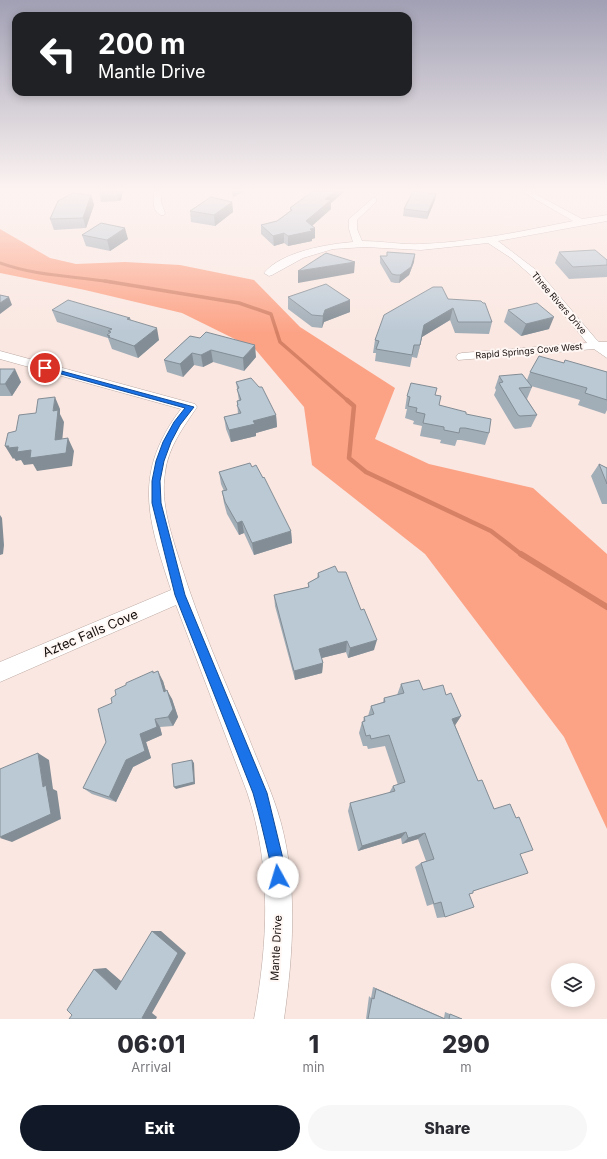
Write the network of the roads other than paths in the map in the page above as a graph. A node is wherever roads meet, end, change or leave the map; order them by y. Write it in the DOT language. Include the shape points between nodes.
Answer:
graph roads {
  1 [pos="356,239"];
  2 [pos="497,239"];
  3 [pos="490,240"];
  4 [pos="358,244"];
  5 [pos="269,273"];
  6 [pos="601,345"];
  7 [pos="607,354"];
  8 [pos="0,355"];
  9 [pos="462,357"];
  10 [pos="180,595"];
  11 [pos="0,672"];
  12 [pos="269,1019"];
  1 -- 4 [label="street"];
  2 -- 3 [label="street"];
  3 -- 4 [label="street" via="421,247"];
  3 -- 6 [label="street, Three Rivers Drive" via="525,265"];
  4 -- 5 [label="street" via="299,254"];
  6 -- 7 [label="street, Three Rivers Drive"];
  6 -- 9 [label="street, Rapid Springs Cove West"];
  8 -- 10 [label="street, Mantle Drive" via="190,407 167,442 156,481 162,527"];
  10 -- 11 [label="street, Aztec Falls Cove"];
  10 -- 12 [label="street, Mantle Drive" via="260,793 274,848 279,903 274,992"];
}
